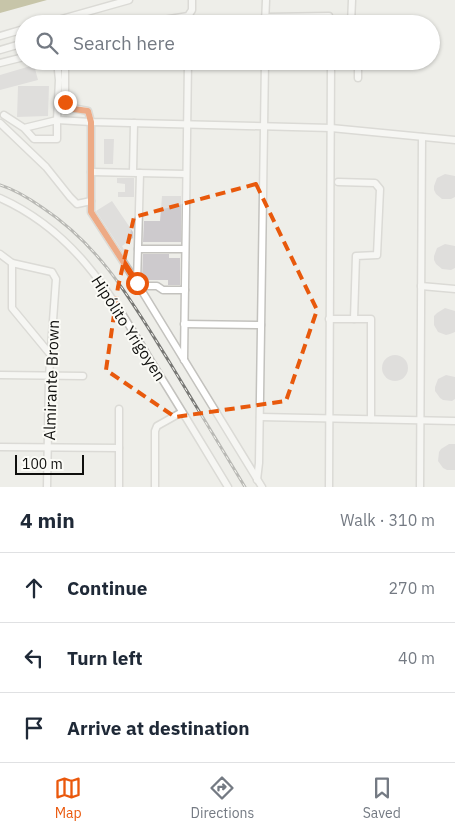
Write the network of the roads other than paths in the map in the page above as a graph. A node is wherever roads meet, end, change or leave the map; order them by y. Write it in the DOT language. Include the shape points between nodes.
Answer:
graph roads {
  1 [pos="129,0"];
  2 [pos="192,0"];
  3 [pos="266,0"];
  4 [pos="352,0"];
  5 [pos="76,15"];
  6 [pos="189,15"];
  7 [pos="265,15"];
  8 [pos="351,15"];
  9 [pos="15,32"];
  10 [pos="0,36"];
  11 [pos="15,46"];
  12 [pos="0,50"];
  13 [pos="15,60"];
  14 [pos="0,64"];
  15 [pos="58,70"];
  16 [pos="64,70"];
  17 [pos="188,70"];
  18 [pos="265,70"];
  19 [pos="331,70"];
  20 [pos="358,70"];
  21 [pos="358,78"];
  22 [pos="4,115"];
  23 [pos="57,120"];
  24 [pos="91,122"];
  25 [pos="0,123"];
  26 [pos="134,123"];
  27 [pos="186,124"];
  28 [pos="264,126"];
  29 [pos="24,128"];
  30 [pos="330,128"];
  31 [pos="422,137"];
  32 [pos="455,140"];
  33 [pos="91,172"];
  34 [pos="137,173"];
  35 [pos="186,174"];
  36 [pos="338,182"];
  37 [pos="0,198"];
  38 [pos="91,200"];
  39 [pos="138,249"];
  40 [pos="185,249"];
  41 [pos="0,254"];
  42 [pos="12,263"];
  43 [pos="137,283"];
  44 [pos="421,286"];
  45 [pos="455,289"];
  46 [pos="185,290"];
  47 [pos="330,319"];
  48 [pos="354,319"];
  49 [pos="184,324"];
  50 [pos="261,325"];
  51 [pos="50,354"];
  52 [pos="184,361"];
  53 [pos="0,375"];
  54 [pos="48,376"];
  55 [pos="83,376"];
  56 [pos="119,409"];
  57 [pos="182,412"];
  58 [pos="260,417"];
  59 [pos="329,418"];
  60 [pos="370,419"];
  61 [pos="421,420"];
  62 [pos="455,421"];
  63 [pos="48,446"];
  64 [pos="0,447"];
  65 [pos="119,448"];
  66 [pos="257,480"];
  67 [pos="47,487"];
  68 [pos="119,487"];
  69 [pos="155,487"];
  70 [pos="228,487"];
  71 [pos="262,487"];
  72 [pos="329,487"];
  73 [pos="420,487"];
  1 -- 5 [label="street"];
  2 -- 6 [label="street"];
  3 -- 7 [label="street"];
  4 -- 8 [label="street"];
  9 -- 10 [label="street"];
  11 -- 12 [label="street"];
  13 -- 14 [label="street"];
  15 -- 23 [label="street"];
  16 -- 24 [label="street" via="67,108 88,111"];
  17 -- 27 [label="street"];
  18 -- 28 [label="street"];
  19 -- 30 [label="street"];
  20 -- 21 [label="street"];
  22 -- 29 [label="street"];
  23 -- 24 [label="street"];
  23 -- 29 [label="street"];
  23 -- 29 [label="street" via="58,139 34,139"];
  24 -- 26 [label="street"];
  24 -- 33 [label="street"];
  25 -- 38 [label="street" via="46,167 77,204"];
  26 -- 27 [label="street"];
  26 -- 34 [label="street"];
  27 -- 28 [label="street"];
  27 -- 35 [label="street"];
  28 -- 30 [label="street"];
  28 -- 50 [label="street"];
  30 -- 31 [label="street"];
  30 -- 47 [label="street"];
  31 -- 32 [label="street"];
  31 -- 44 [label="street"];
  33 -- 34 [label="street"];
  33 -- 38 [label="street"];
  34 -- 35 [label="street"];
  34 -- 39 [label="street"];
  35 -- 40 [label="street"];
  36 -- 48 [label="street" via="375,183 380,189 377,255 356,256"];
  37 -- 57 [label="street, Hipólito Yrigoyen" via="51,228 95,274"];
  38 -- 43 [label="street" via="91,212"];
  39 -- 40 [label="street"];
  39 -- 43 [label="street"];
  40 -- 46 [label="street"];
  41 -- 42 [label="street"];
  42 -- 51 [label="street" via="12,308"];
  42 -- 51 [label="street, Almirante Brown" via="55,274"];
  43 -- 46 [label="street" via="163,290"];
  43 -- 52 [label="street"];
  44 -- 45 [label="street"];
  44 -- 61 [label="street"];
  46 -- 49 [label="street"];
  47 -- 48 [label="street"];
  47 -- 59 [label="street"];
  48 -- 60 [label="street" via="370,319"];
  49 -- 50 [label="street"];
  49 -- 52 [label="street"];
  50 -- 58 [label="street"];
  51 -- 54 [label="street, Almirante Brown"];
  52 -- 66 [label="street"];
  53 -- 54 [label="street"];
  54 -- 55 [label="street"];
  54 -- 63 [label="street, Almirante Brown"];
  56 -- 65 [label="street"];
  57 -- 69 [label="street" via="155,430"];
  57 -- 70 [label="street, Hipólito Yrigoyen"];
  58 -- 59 [label="street"];
  58 -- 66 [label="street"];
  59 -- 60 [label="street"];
  59 -- 72 [label="street"];
  60 -- 61 [label="street"];
  61 -- 62 [label="street"];
  61 -- 73 [label="street"];
  63 -- 64 [label="street"];
  63 -- 65 [label="street"];
  63 -- 67 [label="street, Almirante Brown"];
  65 -- 68 [label="street"];
  66 -- 71 [label="street"];
}
